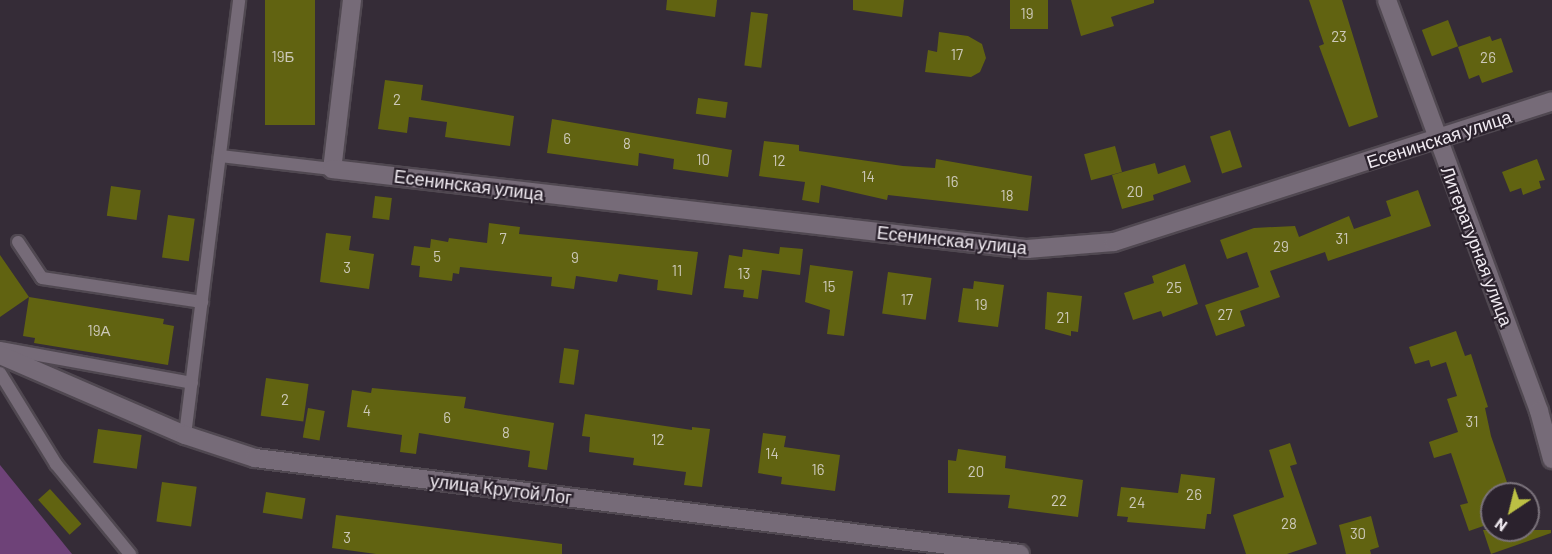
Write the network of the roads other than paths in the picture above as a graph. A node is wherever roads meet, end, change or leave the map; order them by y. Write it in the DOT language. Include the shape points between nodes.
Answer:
graph roads {
  1 [pos="239,0"];
  2 [pos="351,0"];
  3 [pos="1387,0"];
  4 [pos="1552,101"];
  5 [pos="1437,141"];
  6 [pos="220,156"];
  7 [pos="332,169"];
  8 [pos="18,242"];
  9 [pos="202,302"];
  10 [pos="0,348"];
  11 [pos="0,355"];
  12 [pos="0,373"];
  13 [pos="192,383"];
  14 [pos="1545,410"];
  15 [pos="185,435"];
  16 [pos="1552,459"];
  17 [pos="130,554"];
  18 [pos="1020,554"];
  1 -- 6 [label="lane"];
  2 -- 7 [label="street"];
  3 -- 5 [label="street, Литературная улица"];
  4 -- 5 [label="street, Есенинская улица"];
  5 -- 7 [label="street, Есенинская улица" via="1114,242 1071,249 1027,249"];
  5 -- 14 [label="street, Литературная улица"];
  6 -- 7 [label="lane"];
  6 -- 9 [label="lane"];
  8 -- 9 [label="lane" via="42,278"];
  9 -- 13 [label="lane"];
  10 -- 13 [label="lane"];
  11 -- 15 [label="street, улица Крутой Лог"];
  12 -- 17 [label="lane" via="56,464"];
  13 -- 15 [label="lane"];
  14 -- 16 [label="street, Литературная улица"];
  15 -- 18 [label="street, улица Крутой Лог" via="255,458"];
}
